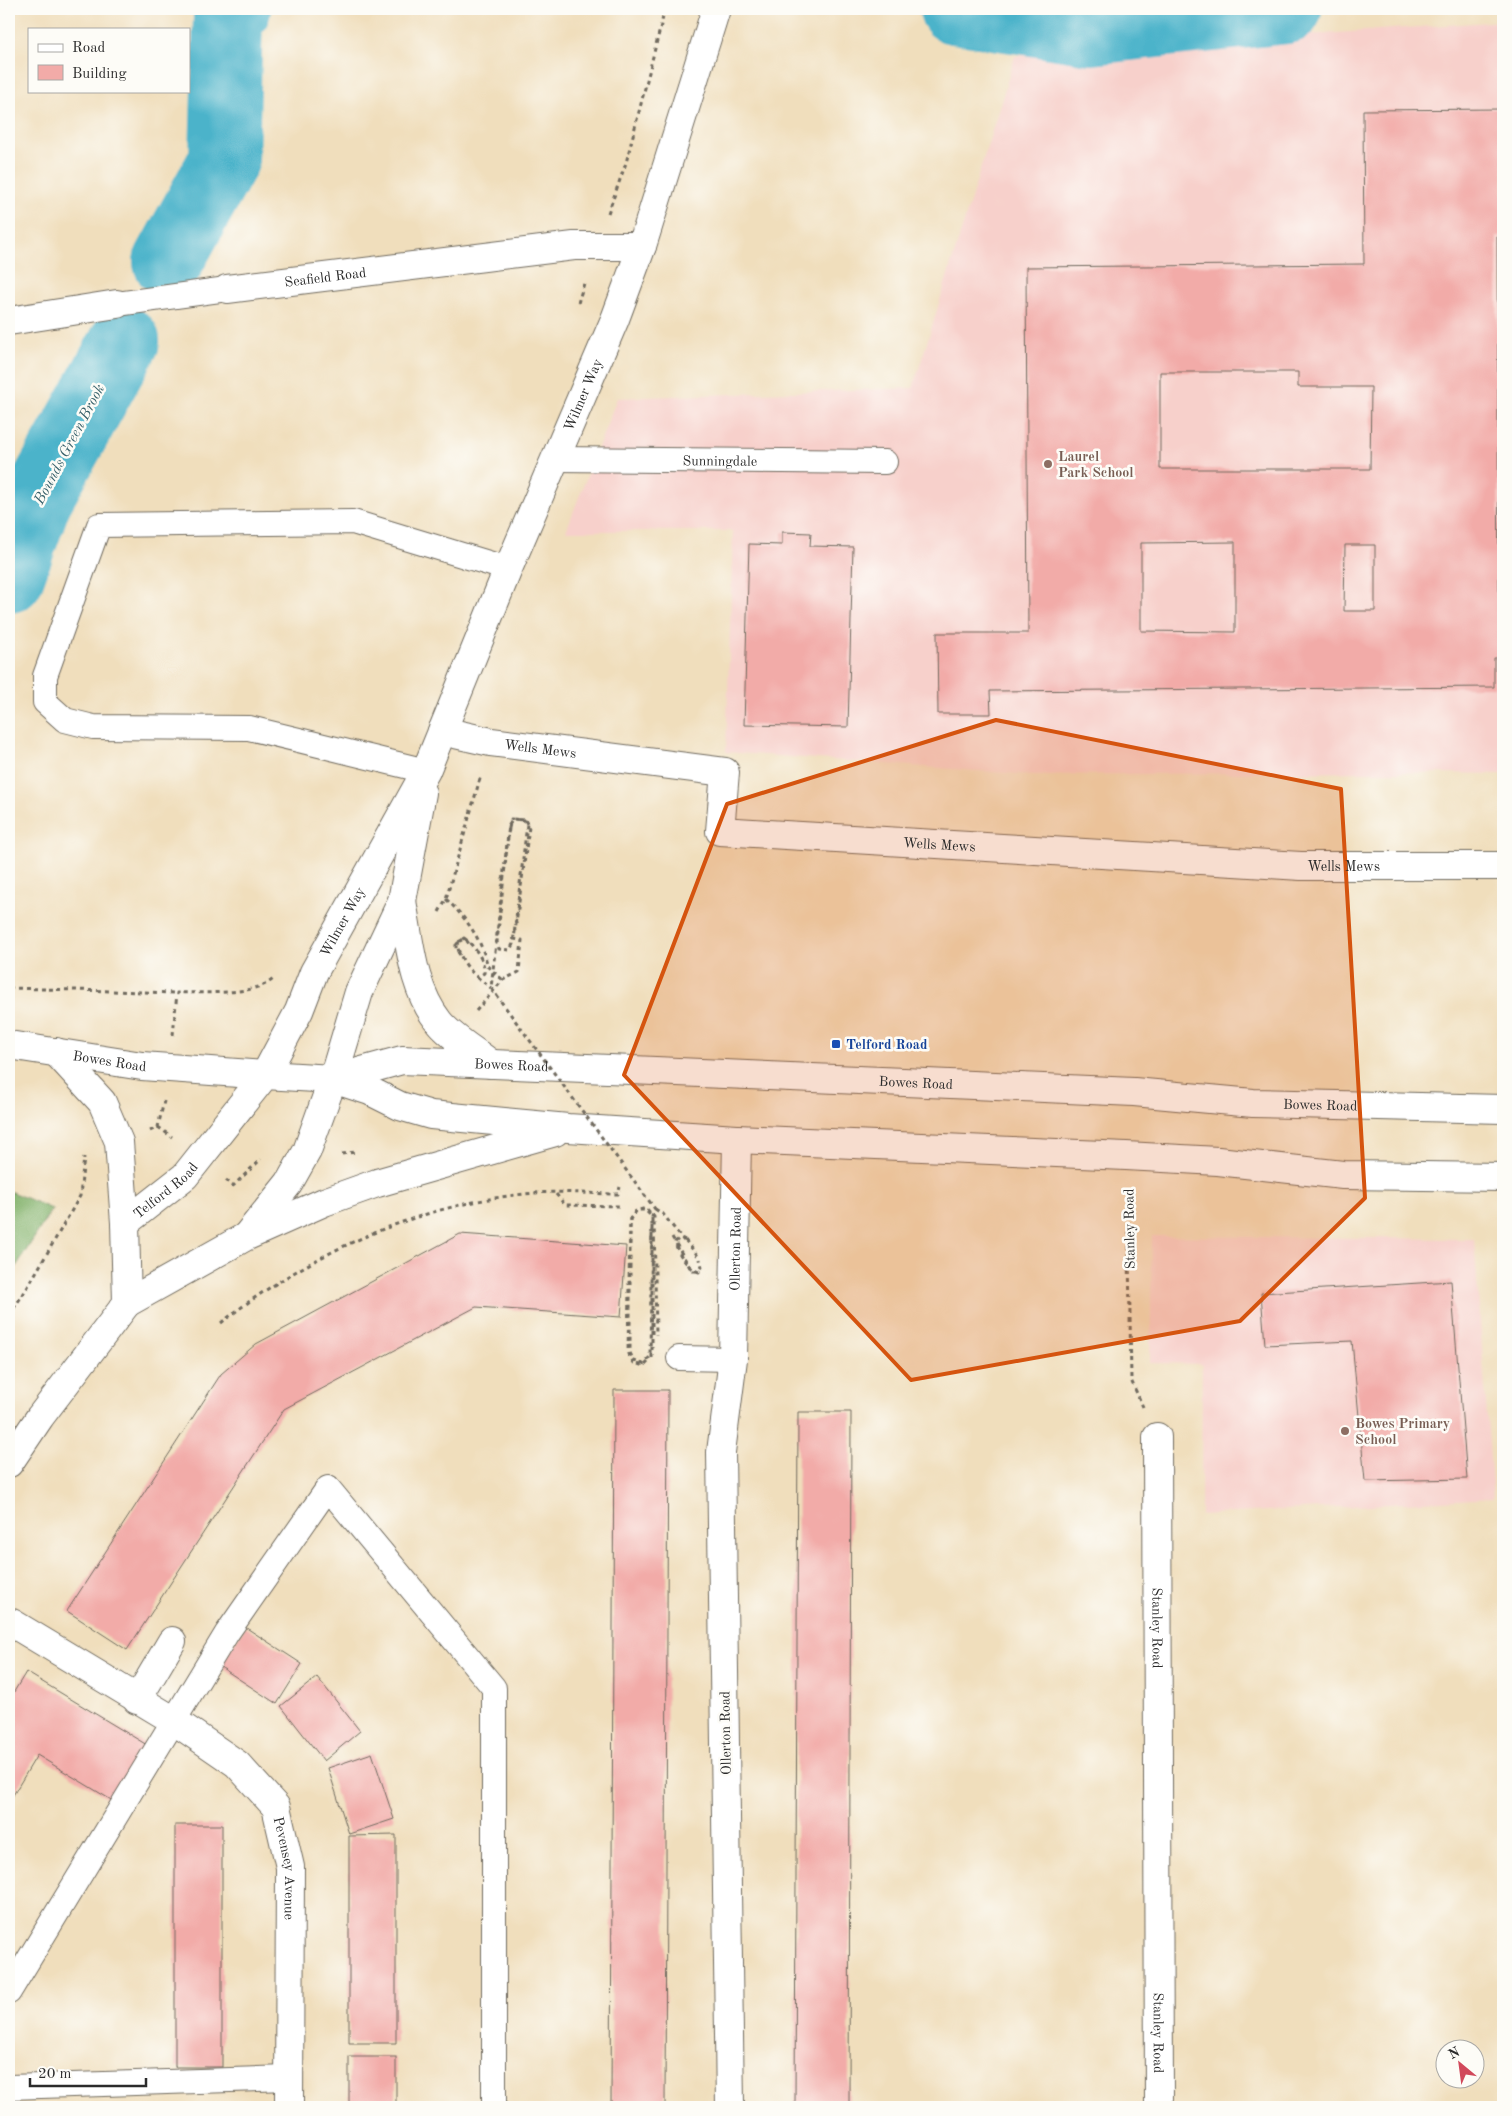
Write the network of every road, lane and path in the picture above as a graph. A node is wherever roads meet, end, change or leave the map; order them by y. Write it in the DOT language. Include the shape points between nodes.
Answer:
graph roads {
  1 [pos="665,9"];
  2 [pos="716,9"];
  3 [pos="596,246"];
  4 [pos="642,246"];
  5 [pos="227,289"];
  6 [pos="578,303"];
  7 [pos="117,304"];
  8 [pos="9,321"];
  9 [pos="555,459"];
  10 [pos="885,462"];
  11 [pos="508,569"];
  12 [pos="442,731"];
  13 [pos="491,742"];
  14 [pos="426,771"];
  15 [pos="1503,866"];
  16 [pos="446,899"];
  17 [pos="402,901"];
  18 [pos="438,916"];
  19 [pos="482,963"];
  20 [pos="488,967"];
  21 [pos="275,978"];
  22 [pos="503,980"];
  23 [pos="9,988"];
  24 [pos="491,988"];
  25 [pos="177,993"];
  26 [pos="475,1013"];
  27 [pos="174,1022"];
  28 [pos="9,1044"];
  29 [pos="56,1052"];
  30 [pos="491,1064"];
  31 [pos="265,1075"];
  32 [pos="332,1079"];
  33 [pos="1503,1109"];
  34 [pos="163,1110"];
  35 [pos="158,1127"];
  36 [pos="568,1128"];
  37 [pos="142,1136"];
  38 [pos="737,1139"];
  39 [pos="177,1140"];
  40 [pos="84,1150"];
  41 [pos="360,1152"];
  42 [pos="268,1153"];
  43 [pos="333,1155"];
  44 [pos="1126,1156"];
  45 [pos="1503,1177"];
  46 [pos="223,1178"];
  47 [pos="620,1187"];
  48 [pos="556,1193"];
  49 [pos="620,1206"];
  50 [pos="655,1209"];
  51 [pos="652,1217"];
  52 [pos="392,1220"];
  53 [pos="125,1224"];
  54 [pos="394,1225"];
  55 [pos="245,1237"];
  56 [pos="672,1237"];
  57 [pos="700,1258"];
  58 [pos="690,1268"];
  59 [pos="127,1304"];
  60 [pos="9,1315"];
  61 [pos="221,1323"];
  62 [pos="656,1356"];
  63 [pos="679,1358"];
  64 [pos="733,1359"];
  65 [pos="1156,1437"];
  66 [pos="9,1463"];
  67 [pos="12,1623"];
  68 [pos="172,1641"];
  69 [pos="137,1700"];
  70 [pos="173,1720"];
  71 [pos="9,1992"];
  72 [pos="290,2078"];
  73 [pos="9,2087"];
  74 [pos="289,2107"];
  75 [pos="494,2107"];
  76 [pos="730,2107"];
  77 [pos="1159,2107"];
  1 -- 3 [label="path" via="626,163"];
  2 -- 4 [label="main road, Wilmer Way"];
  3 -- 4 [label="main road, Seafield Road"];
  3 -- 5 [label="main road, Seafield Road" via="574,246"];
  3 -- 6 [label="path"];
  4 -- 9 [label="main road, Wilmer Way" via="615,319"];
  5 -- 7 [label="lane, Seafield Road"];
  7 -- 8 [label="main road, Seafield Road"];
  9 -- 10 [label="lane, Sunningdale"];
  9 -- 11 [label="main road, Wilmer Way"];
  11 -- 12 [label="main road, Wilmer Way"];
  11 -- 14 [label="lane" via="353,522 99,525 45,676 44,702 66,720 93,727 249,728"];
  12 -- 13 [label="main road, Wells Mews"];
  12 -- 14 [label="main road, Wilmer Way"];
  13 -- 15 [label="main road, Wells Mews" via="725,772 720,831 1301,866"];
  13 -- 16 [label="path"];
  14 -- 17 [label="main road, Wilmer Way"];
  14 -- 31 [label="main road, Wilmer Way" via="314,972 299,1011"];
  16 -- 18 [label="path"];
  16 -- 20 [label="path" via="465,917 484,949"];
  17 -- 30 [label="main road" via="417,983 426,1002 440,1024"];
  17 -- 32 [label="main road, Wilmer Way" via="360,992"];
  19 -- 19 [label="path, bridge" via="469,941 464,938 457,944 458,951 478,977 484,974"];
  19 -- 20 [label="path"];
  19 -- 24 [label="path, bridge" via="467,941 456,943 456,949 472,972"];
  20 -- 22 [label="path"];
  21 -- 25 [label="path" via="269,983 240,991"];
  22 -- 24 [label="path, bridge" via="519,972 522,940 514,939 529,827 525,820 518,820 511,819 509,828 497,942 499,949 510,950 527,824 524,820 514,819 509,824"];
  22 -- 26 [label="path"];
  23 -- 25 [label="path"];
  24 -- 50 [label="path, bridge"];
  25 -- 27 [label="path"];
  28 -- 29 [label="main road, Bowes Road"];
  29 -- 31 [label="main road, Bowes Road" via="142,1066"];
  29 -- 53 [label="main road" via="102,1102 118,1142"];
  30 -- 32 [label="main road, Bowes Road" via="402,1060"];
  30 -- 33 [label="main road, Bowes Road" via="1134,1092 1254,1103"];
  31 -- 32 [label="main road, Bowes Road"];
  31 -- 53 [label="main road, Telford Road" via="185,1176"];
  32 -- 36 [label="main road, Bowes Road" via="431,1115"];
  32 -- 55 [label="main road, Wilmer Way" via="307,1151 289,1183"];
  34 -- 35 [label="path"];
  35 -- 37 [label="path"];
  35 -- 39 [label="path"];
  36 -- 38 [label="main road, Bowes Road"];
  36 -- 55 [label="main road, Bowes Road" via="378,1183 324,1202"];
  38 -- 44 [label="main road, Bowes Road"];
  38 -- 64 [label="main road, Ollerton Road"];
  40 -- 60 [label="path" via="80,1196"];
  41 -- 43 [label="path"];
  42 -- 46 [label="path" via="233,1186"];
  44 -- 45 [label="main road, Bowes Road" via="1218,1161 1343,1175"];
  44 -- 65 [label="path, Stanley Road" via="1131,1380"];
  47 -- 48 [label="path" via="618,1194"];
  48 -- 49 [label="path" via="565,1205"];
  48 -- 54 [label="path" via="504,1196 453,1206"];
  50 -- 51 [label="path, bridge"];
  50 -- 57 [label="path, bridge" via="663,1214 679,1234 685,1242 700,1260 702,1267 699,1272 676,1248 675,1242 680,1238 685,1240"];
  51 -- 51 [label="path, bridge" via="650,1357 643,1364 634,1361 630,1352 630,1219 637,1210 645,1210"];
  51 -- 62 [label="path, bridge" via="652,1358 644,1366 634,1363 628,1354 630,1220 636,1211 646,1208 654,1217"];
  52 -- 54 [label="path"];
  53 -- 59 [label="main road, Telford Road"];
  54 -- 61 [label="path" via="279,1280"];
  55 -- 59 [label="main road, Bowes Road"];
  56 -- 58 [label="path, bridge"];
  59 -- 66 [label="main road" via="40,1416"];
  63 -- 64 [label="lane"];
  64 -- 76 [label="main road, Ollerton Road" via="721,1452"];
  65 -- 77 [label="main road, Stanley Road"];
  67 -- 69 [label="main road, Pevensey Avenue"];
  68 -- 69 [label="main road"];
  69 -- 70 [label="main road, Pevensey Avenue"];
  70 -- 71 [label="lane"];
  70 -- 72 [label="main road, Pevensey Avenue" via="237,1764 276,1807 290,1868"];
  70 -- 75 [label="lane" via="226,1633 328,1488 494,1688"];
  72 -- 73 [label="lane"];
  72 -- 74 [label="main road, Pevensey Avenue"];
}
